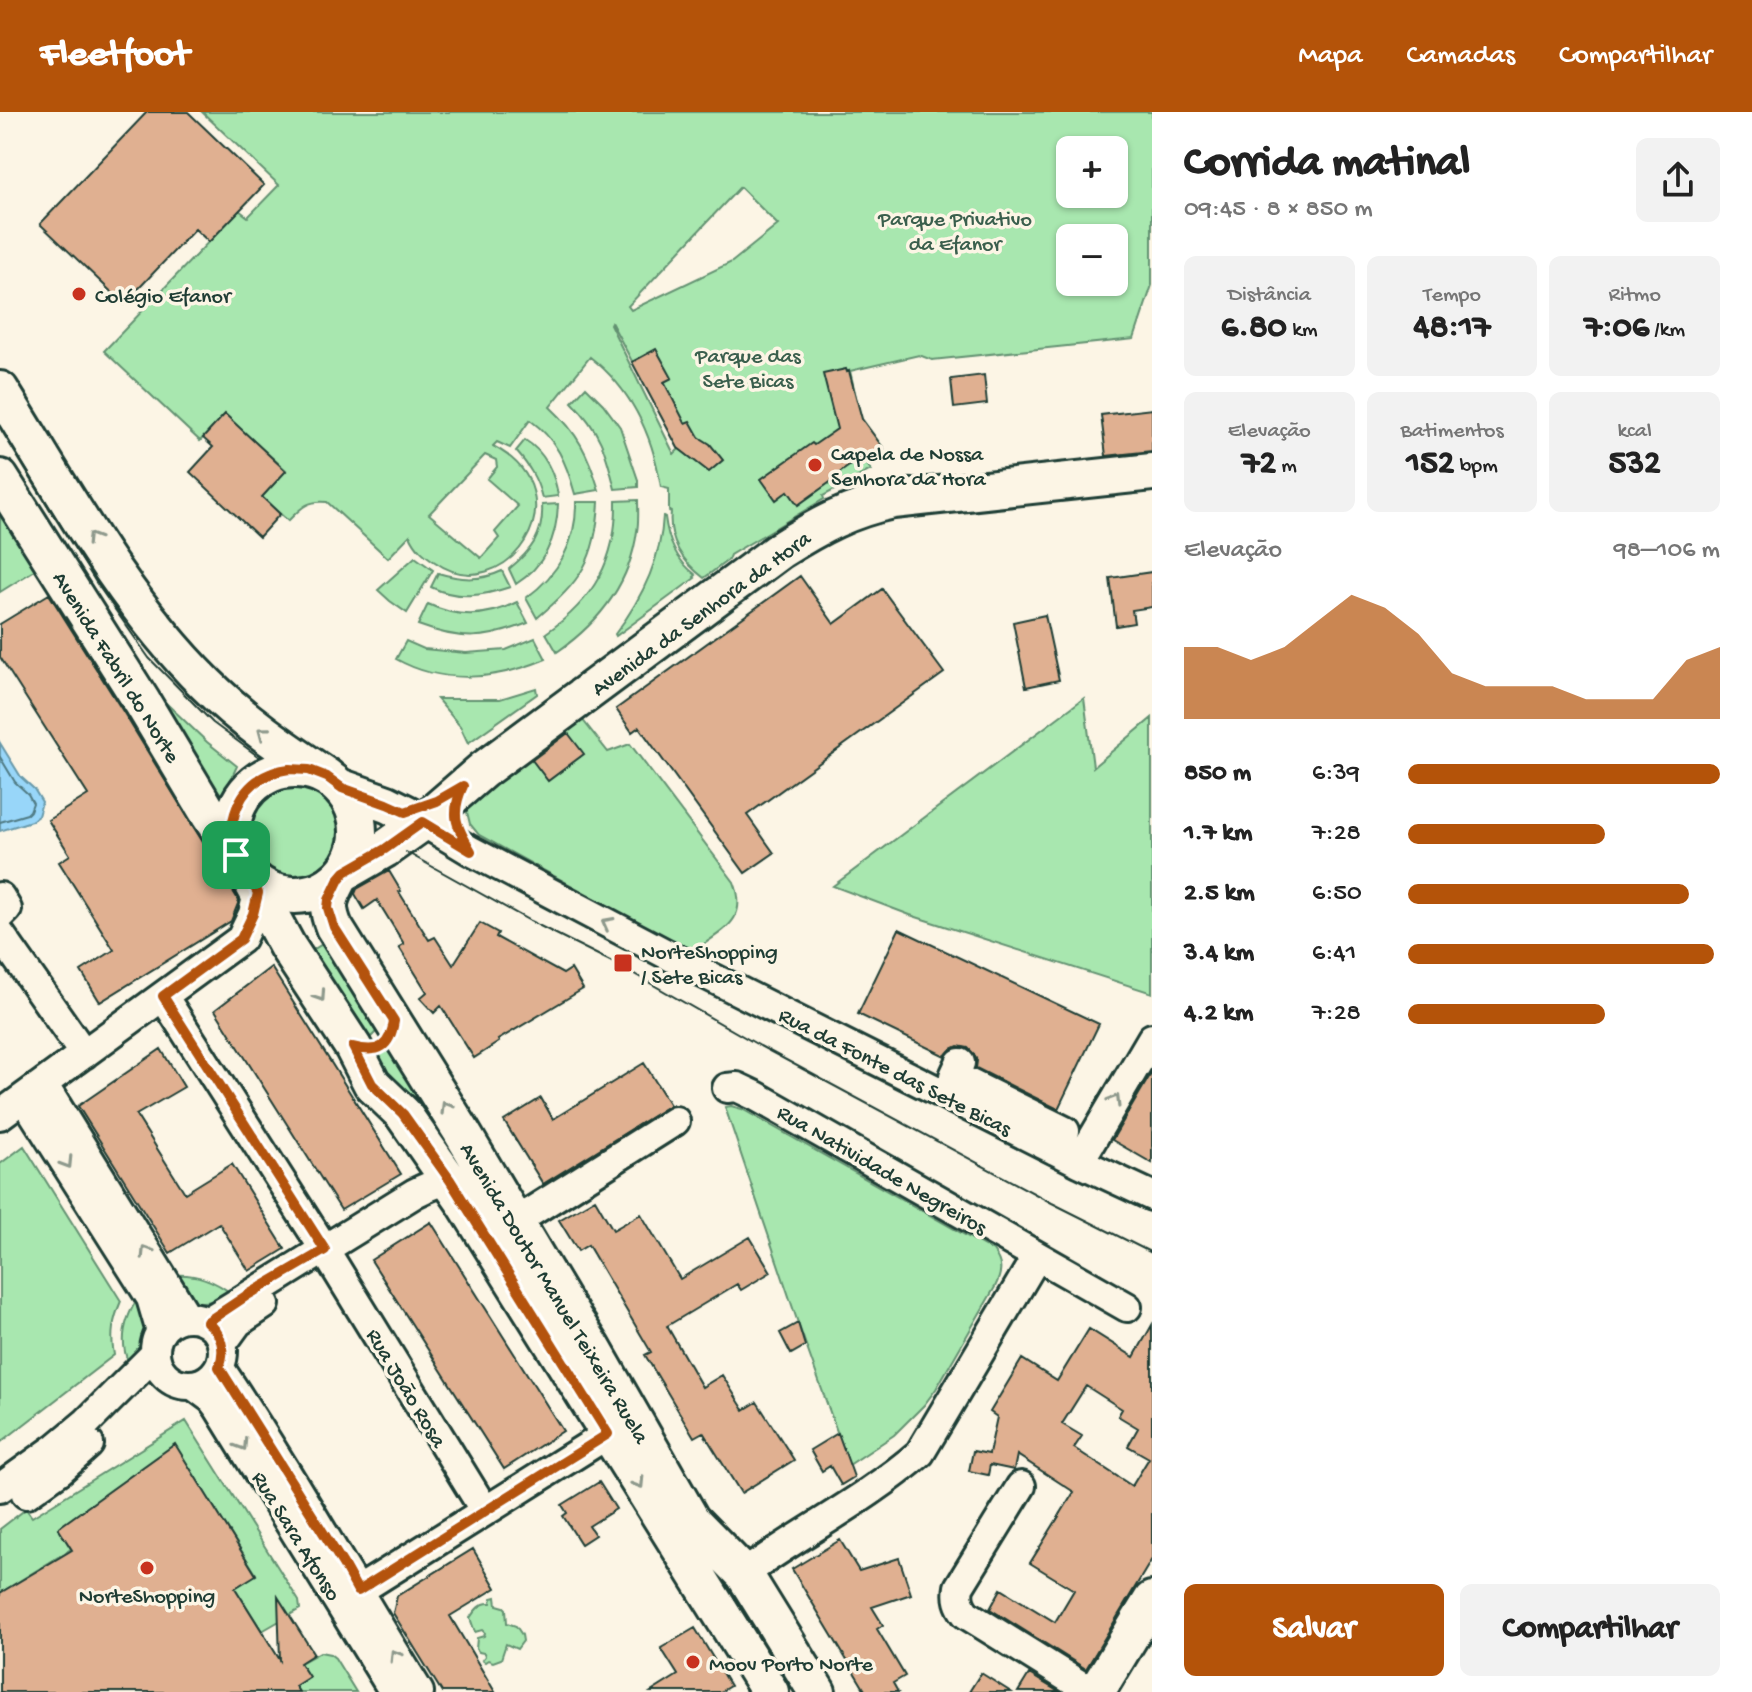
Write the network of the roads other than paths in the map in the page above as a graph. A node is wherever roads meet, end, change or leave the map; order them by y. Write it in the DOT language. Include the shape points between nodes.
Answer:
graph roads {
  1 [pos="0,390"];
  2 [pos="1152,472"];
  3 [pos="0,478"];
  4 [pos="334,782"];
  5 [pos="463,786"];
  6 [pos="414,817"];
  7 [pos="471,851"];
  8 [pos="247,874"];
  9 [pos="342,875"];
  10 [pos="0,897"];
  11 [pos="0,916"];
  12 [pos="0,934"];
  13 [pos="241,939"];
  14 [pos="287,946"];
  15 [pos="163,996"];
  16 [pos="394,1021"];
  17 [pos="1152,1038"];
  18 [pos="353,1047"];
  19 [pos="84,1054"];
  20 [pos="960,1063"];
  21 [pos="727,1088"];
  22 [pos="33,1091"];
  23 [pos="0,1115"];
  24 [pos="675,1121"];
  25 [pos="1067,1156"];
  26 [pos="444,1191"];
  27 [pos="1152,1196"];
  28 [pos="515,1222"];
  29 [pos="328,1256"];
  30 [pos="1037,1256"];
  31 [pos="1127,1307"];
  32 [pos="209,1337"];
  33 [pos="592,1347"];
  34 [pos="151,1353"];
  35 [pos="193,1385"];
  36 [pos="608,1434"];
  37 [pos="0,1467"];
  38 [pos="1021,1486"];
  39 [pos="13,1491"];
  40 [pos="485,1511"];
  41 [pos="740,1587"];
  42 [pos="358,1591"];
  43 [pos="1152,1600"];
  44 [pos="394,1692"];
  45 [pos="419,1692"];
  46 [pos="770,1692"];
  47 [pos="792,1692"];
  48 [pos="817,1692"];
  49 [pos="1093,1692"];
  4 -- 1 [label="main road, one-way" via="230,706 167,641 111,567"];
  2 -- 5 [label="main road, Avenida da Senhora da Hora" via="893,500 830,520 780,550"];
  3 -- 8 [label="main road, Avenida Fabril do Norte"];
  4 -- 6 [label="main road, Rua da Fonte das Sete Bicas"];
  4 -- 8 [label="main road" via="309,770 289,769 254,784 241,799 232,836"];
  4 -- 9 [label="main road" via="353,804 358,822 353,859"];
  5 -- 6 [label="main road, Avenida da Senhora da Hora"];
  5 -- 7 [label="street" via="455,817"];
  6 -- 7 [label="street, Rua da Fonte das Sete Bicas"];
  6 -- 9 [label="main road, Avenida da Senhora da Hora" via="385,849"];
  25 -- 7 [label="street, Rua da Fonte das Sete Bicas, one-way"];
  8 -- 9 [label="main road" via="284,894 325,888"];
  8 -- 13 [label="street" via="253,914"];
  8 -- 14 [label="main road, Avenida Doutor Manuel Teixeira Ruela"];
  9 -- 16 [label="main road, Avenida Doutor Manuel Teixeira Ruela" via="329,900 331,919"];
  10 -- 11 [label="street" via="7,909"];
  12 -- 19 [label="street"];
  13 -- 14 [label="street" via="271,939"];
  13 -- 15 [label="street"];
  14 -- 18 [label="main road, Avenida Doutor Manuel Teixeira Ruela, one-way"];
  15 -- 19 [label="street"];
  15 -- 29 [label="street, Rua João Rosa"];
  16 -- 18 [label="main road" via="382,1047"];
  28 -- 16 [label="main road, Avenida Doutor Manuel Teixeira Ruela, one-way"];
  25 -- 17 [label="street, one-way"];
  18 -- 26 [label="main road, Avenida Doutor Manuel Teixeira Ruela" via="372,1084 403,1114"];
  19 -- 22 [label="street"];
  20 -- 25 [label="street" via="954,1076 1065,1131"];
  21 -- 30 [label="street, Rua Natividade Negreiros" via="756,1096"];
  22 -- 23 [label="street"];
  32 -- 22 [label="street, Rua Sara Afonso, one-way"];
  22 -- 34 [label="street, one-way" via="41,1122 151,1298"];
  24 -- 28 [label="street"];
  25 -- 27 [label="street, Rua da Fonte das Sete Bicas"];
  26 -- 29 [label="street"];
  26 -- 29 [label="street" via="456,1200 423,1206"];
  26 -- 33 [label="street" via="463,1181 473,1188 566,1326"];
  26 -- 36 [label="main road, Avenida Doutor Manuel Teixeira Ruela"];
  28 -- 33 [label="main road, Avenida Doutor Manuel Teixeira Ruela"];
  29 -- 32 [label="street" via="246,1296"];
  29 -- 40 [label="street, Rua João Rosa"];
  30 -- 31 [label="street, Rua Natividade Negreiros"];
  30 -- 41 [label="street" via="920,1453"];
  32 -- 34 [label="street" via="176,1319"];
  32 -- 35 [label="street" via="213,1376"];
  32 -- 42 [label="street, Rua Sara Afonso"];
  33 -- 41 [label="main road, Avenida Doutor Manuel Teixeira Ruela" via="691,1520"];
  34 -- 35 [label="street" via="172,1381"];
  34 -- 37 [label="street"];
  34 -- 39 [label="street"];
  35 -- 44 [label="street, Rua Sara Afonso, one-way" via="218,1407"];
  36 -- 40 [label="street"];
  36 -- 46 [label="main road, Avenida Doutor Manuel Teixeira Ruela, one-way"];
  38 -- 49 [label="street" via="959,1587 960,1607"];
  40 -- 42 [label="street"];
  41 -- 47 [label="main road"];
  41 -- 48 [label="main road, Avenida Doutor Manuel Teixeira Ruela"];
  45 -- 42 [label="street, Rua Sara Afonso, one-way"];
  43 -- 49 [label="main road"];
}
